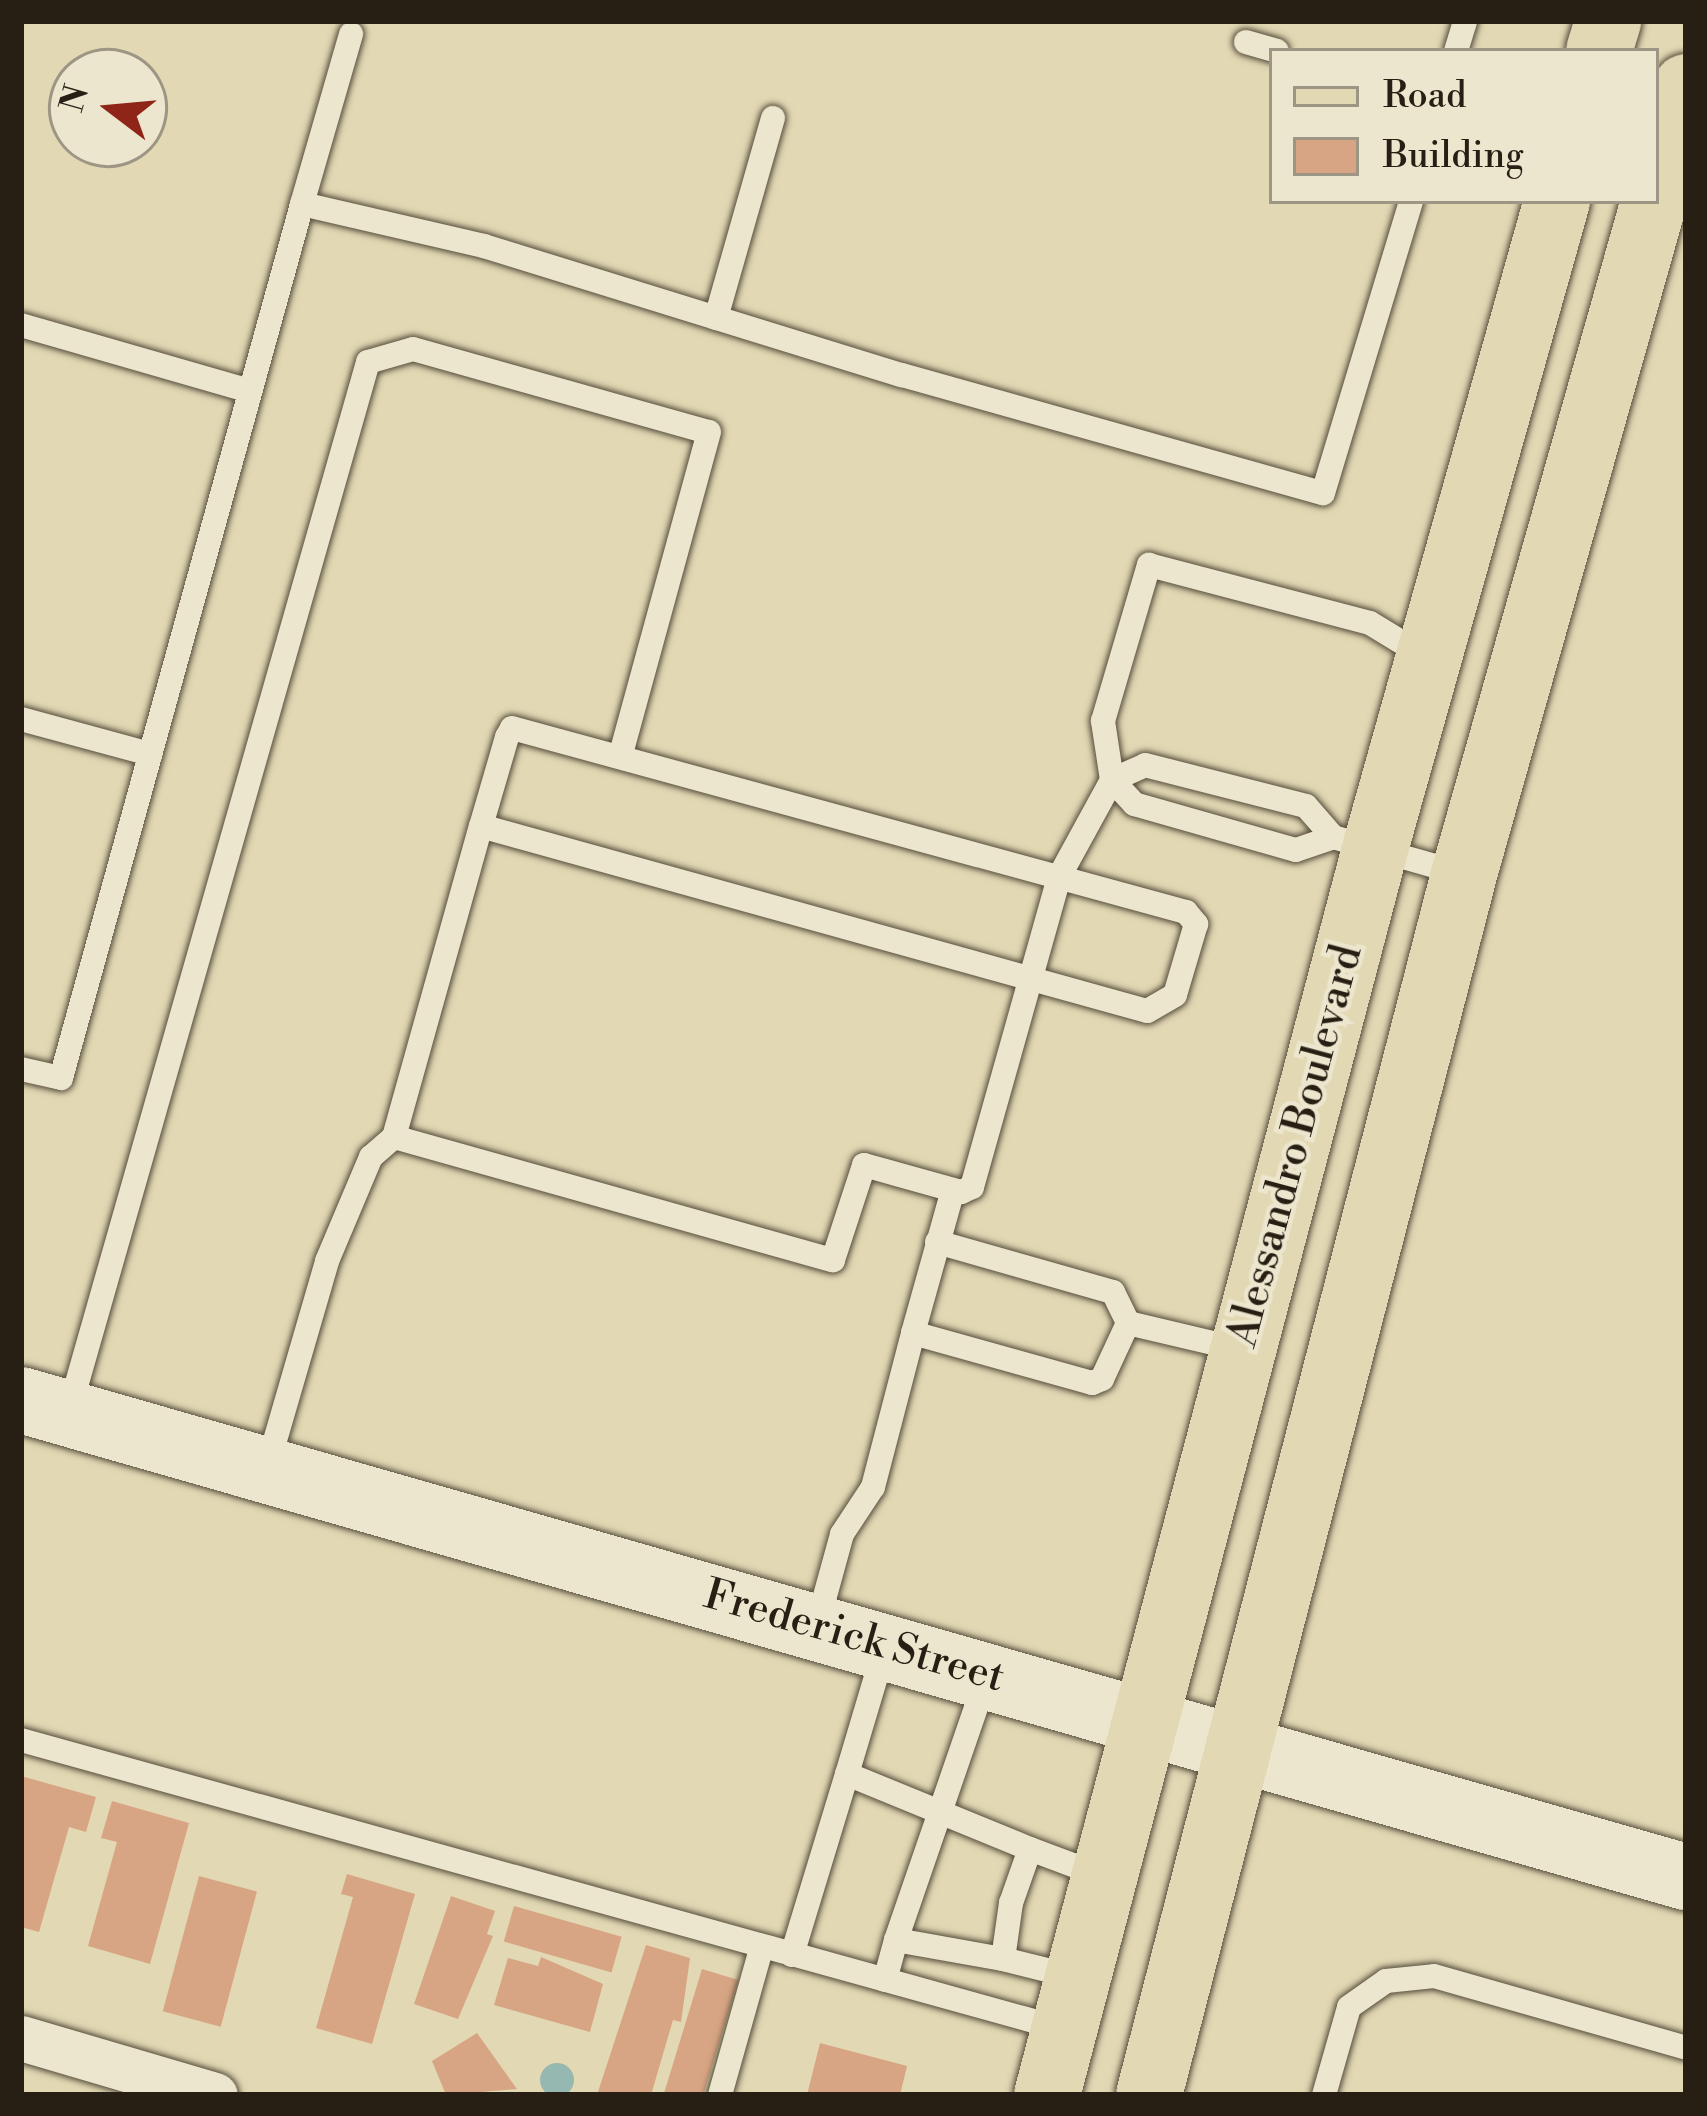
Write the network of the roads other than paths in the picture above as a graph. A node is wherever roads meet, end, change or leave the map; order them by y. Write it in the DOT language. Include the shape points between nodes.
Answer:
graph roads {
  1 [pos="351,34"];
  2 [pos="1246,42"];
  3 [pos="1269,49"];
  4 [pos="1686,87"];
  5 [pos="773,118"];
  6 [pos="1659,183"];
  7 [pos="302,203"];
  8 [pos="1410,204"];
  9 [pos="1556,204"];
  10 [pos="1653,204"];
  11 [pos="716,318"];
  12 [pos="21,325"];
  13 [pos="250,391"];
  14 [pos="1430,659"];
  15 [pos="21,719"];
  16 [pos="150,754"];
  17 [pos="620,754"];
  18 [pos="1112,781"];
  19 [pos="481,826"];
  20 [pos="1354,843"];
  21 [pos="1464,874"];
  22 [pos="1058,877"];
  23 [pos="1030,979"];
  24 [pos="21,1069"];
  25 [pos="394,1137"];
  26 [pos="953,1190"];
  27 [pos="937,1242"];
  28 [pos="1128,1323"];
  29 [pos="913,1334"];
  30 [pos="1242,1350"];
  31 [pos="45,1407"];
  32 [pos="266,1470"];
  33 [pos="817,1627"];
  34 [pos="885,1646"];
  35 [pos="987,1674"];
  36 [pos="1144,1718"];
  37 [pos="21,1740"];
  38 [pos="1237,1746"];
  39 [pos="847,1774"];
  40 [pos="942,1809"];
  41 [pos="1030,1849"];
  42 [pos="1102,1876"];
  43 [pos="1686,1877"];
  44 [pos="896,1940"];
  45 [pos="762,1946"];
  46 [pos="792,1954"];
  47 [pos="1003,1959"];
  48 [pos="885,1980"];
  49 [pos="1071,2003"];
  50 [pos="21,2038"];
  51 [pos="1686,2048"];
  52 [pos="126,2082"];
  53 [pos="215,2095"];
  54 [pos="720,2095"];
  55 [pos="1047,2095"];
  56 [pos="1150,2095"];
  57 [pos="1324,2095"];
  1 -- 7 [label="lane"];
  2 -- 3 [label="lane"];
  4 -- 6 [label="main road"];
  5 -- 11 [label="lane"];
  7 -- 11 [label="lane" via="484,246"];
  7 -- 13 [label="lane"];
  8 -- 11 [label="lane" via="1323,493"];
  9 -- 14 [label="main road, Alessandro Boulevard"];
  10 -- 21 [label="main road"];
  12 -- 13 [label="lane"];
  13 -- 16 [label="lane"];
  14 -- 18 [label="lane" via="1370,623 1149,565 1103,721"];
  14 -- 20 [label="main road, Alessandro Boulevard"];
  15 -- 16 [label="lane"];
  16 -- 24 [label="lane" via="61,1078"];
  17 -- 19 [label="lane" via="512,728"];
  17 -- 22 [label="lane"];
  17 -- 31 [label="lane" via="709,432 412,350 368,362"];
  18 -- 20 [label="lane" via="1134,804 1296,850"];
  18 -- 20 [label="lane" via="1145,765 1306,806"];
  18 -- 22 [label="lane"];
  19 -- 23 [label="lane"];
  19 -- 25 [label="lane"];
  20 -- 21 [label="lane"];
  20 -- 30 [label="main road, Alessandro Boulevard"];
  21 -- 38 [label="main road"];
  22 -- 23 [label="lane"];
  22 -- 23 [label="lane" via="1186,912 1196,924 1175,995 1147,1011"];
  23 -- 26 [label="lane" via="972,1187"];
  25 -- 26 [label="lane" via="823,1260 842,1250 864,1165"];
  25 -- 32 [label="lane" via="371,1157 328,1262"];
  26 -- 27 [label="lane"];
  27 -- 28 [label="lane" via="1113,1292"];
  27 -- 29 [label="lane"];
  28 -- 29 [label="lane" via="1102,1379 1092,1383"];
  28 -- 30 [label="lane"];
  29 -- 33 [label="lane" via="873,1487 842,1534"];
  30 -- 36 [label="main road, Alessandro Boulevard"];
  31 -- 32 [label="main road, Frederick Street"];
  32 -- 33 [label="main road, Frederick Street"];
  33 -- 34 [label="main road, Frederick Street"];
  34 -- 35 [label="main road, Frederick Street"];
  34 -- 39 [label="lane"];
  35 -- 36 [label="main road, Frederick Street"];
  35 -- 40 [label="lane"];
  36 -- 38 [label="main road, Frederick Street"];
  36 -- 42 [label="main road, Alessandro Boulevard"];
  37 -- 45 [label="lane"];
  38 -- 43 [label="main road, Frederick Street"];
  38 -- 56 [label="main road"];
  39 -- 40 [label="lane"];
  39 -- 46 [label="lane"];
  40 -- 41 [label="lane"];
  40 -- 44 [label="lane"];
  41 -- 42 [label="lane"];
  41 -- 47 [label="lane"];
  42 -- 49 [label="main road, Alessandro Boulevard"];
  44 -- 47 [label="lane"];
  44 -- 48 [label="lane"];
  45 -- 46 [label="lane"];
  45 -- 54 [label="lane"];
  46 -- 48 [label="lane"];
  47 -- 49 [label="lane"];
  48 -- 49 [label="lane"];
  49 -- 55 [label="main road, Alessandro Boulevard"];
  50 -- 52 [label="street"];
  51 -- 57 [label="lane" via="1434,1976 1386,1981 1349,2007"];
  52 -- 53 [label="street"];
}
